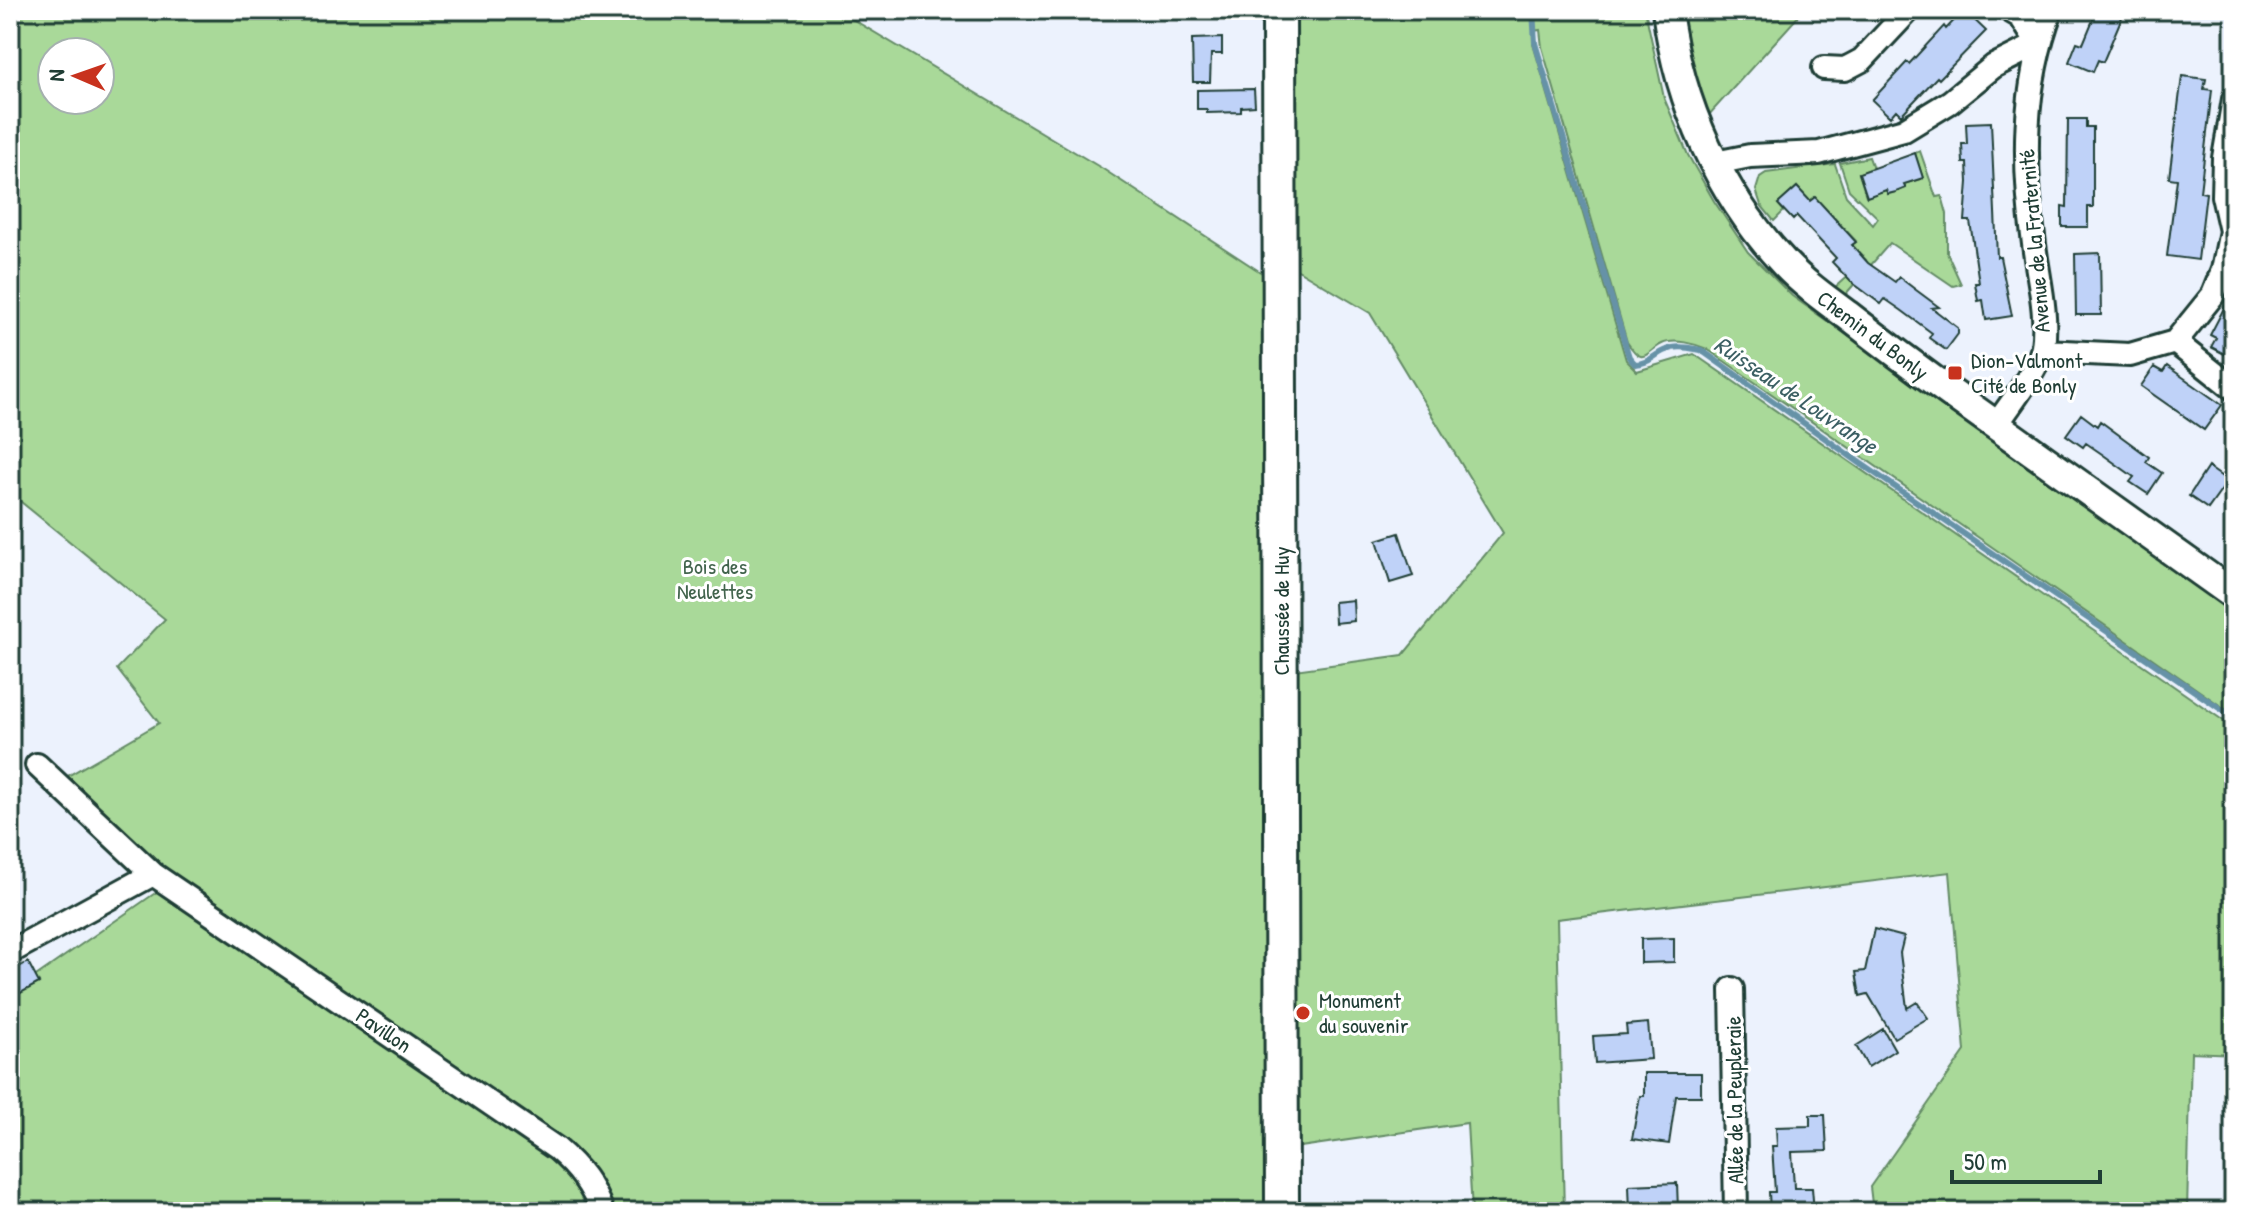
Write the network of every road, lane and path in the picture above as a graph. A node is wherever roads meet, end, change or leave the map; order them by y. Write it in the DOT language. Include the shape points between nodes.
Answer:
graph roads {
  1 [pos="1279,10"];
  2 [pos="1667,10"];
  3 [pos="1909,10"];
  4 [pos="2009,10"];
  5 [pos="2051,10"];
  6 [pos="2038,44"];
  7 [pos="1824,68"];
  8 [pos="2234,99"];
  9 [pos="1715,163"];
  10 [pos="2233,231"];
  11 [pos="2175,342"];
  12 [pos="2043,351"];
  13 [pos="2234,389"];
  14 [pos="1996,425"];
  15 [pos="2234,595"];
  16 [pos="37,765"];
  17 [pos="153,874"];
  18 [pos="10,952"];
  19 [pos="1732,989"];
  20 [pos="601,1208"];
  21 [pos="1282,1212"];
  22 [pos="1736,1212"];
  1 -- 21 [label="main road, Chaussée de Huy"];
  2 -- 9 [label="street, Chemin du Bonly" via="1678,71"];
  3 -- 7 [label="street" via="1862,60 1845,69"];
  4 -- 6 [label="street" via="2021,17"];
  5 -- 6 [label="street, Avenue de la Fraternité"];
  6 -- 9 [label="street" via="1994,66 1904,130 1819,153"];
  6 -- 12 [label="street, Avenue de la Fraternité" via="2025,155 2044,311"];
  8 -- 10 [label="street" via="2223,196"];
  9 -- 14 [label="street, Chemin du Bonly" via="1746,214 1807,285"];
  10 -- 11 [label="street" via="2213,295"];
  11 -- 12 [label="street" via="2130,355"];
  11 -- 13 [label="street"];
  12 -- 14 [label="street, Avenue de la Fraternité"];
  14 -- 15 [label="street, Chemin du Bonly"];
  16 -- 17 [label="street, Pavillon"];
  17 -- 18 [label="street"];
  17 -- 20 [label="street, Pavillon" via="557,1149 580,1169"];
  19 -- 22 [label="street, Allée de la Peupleraie"];
}
